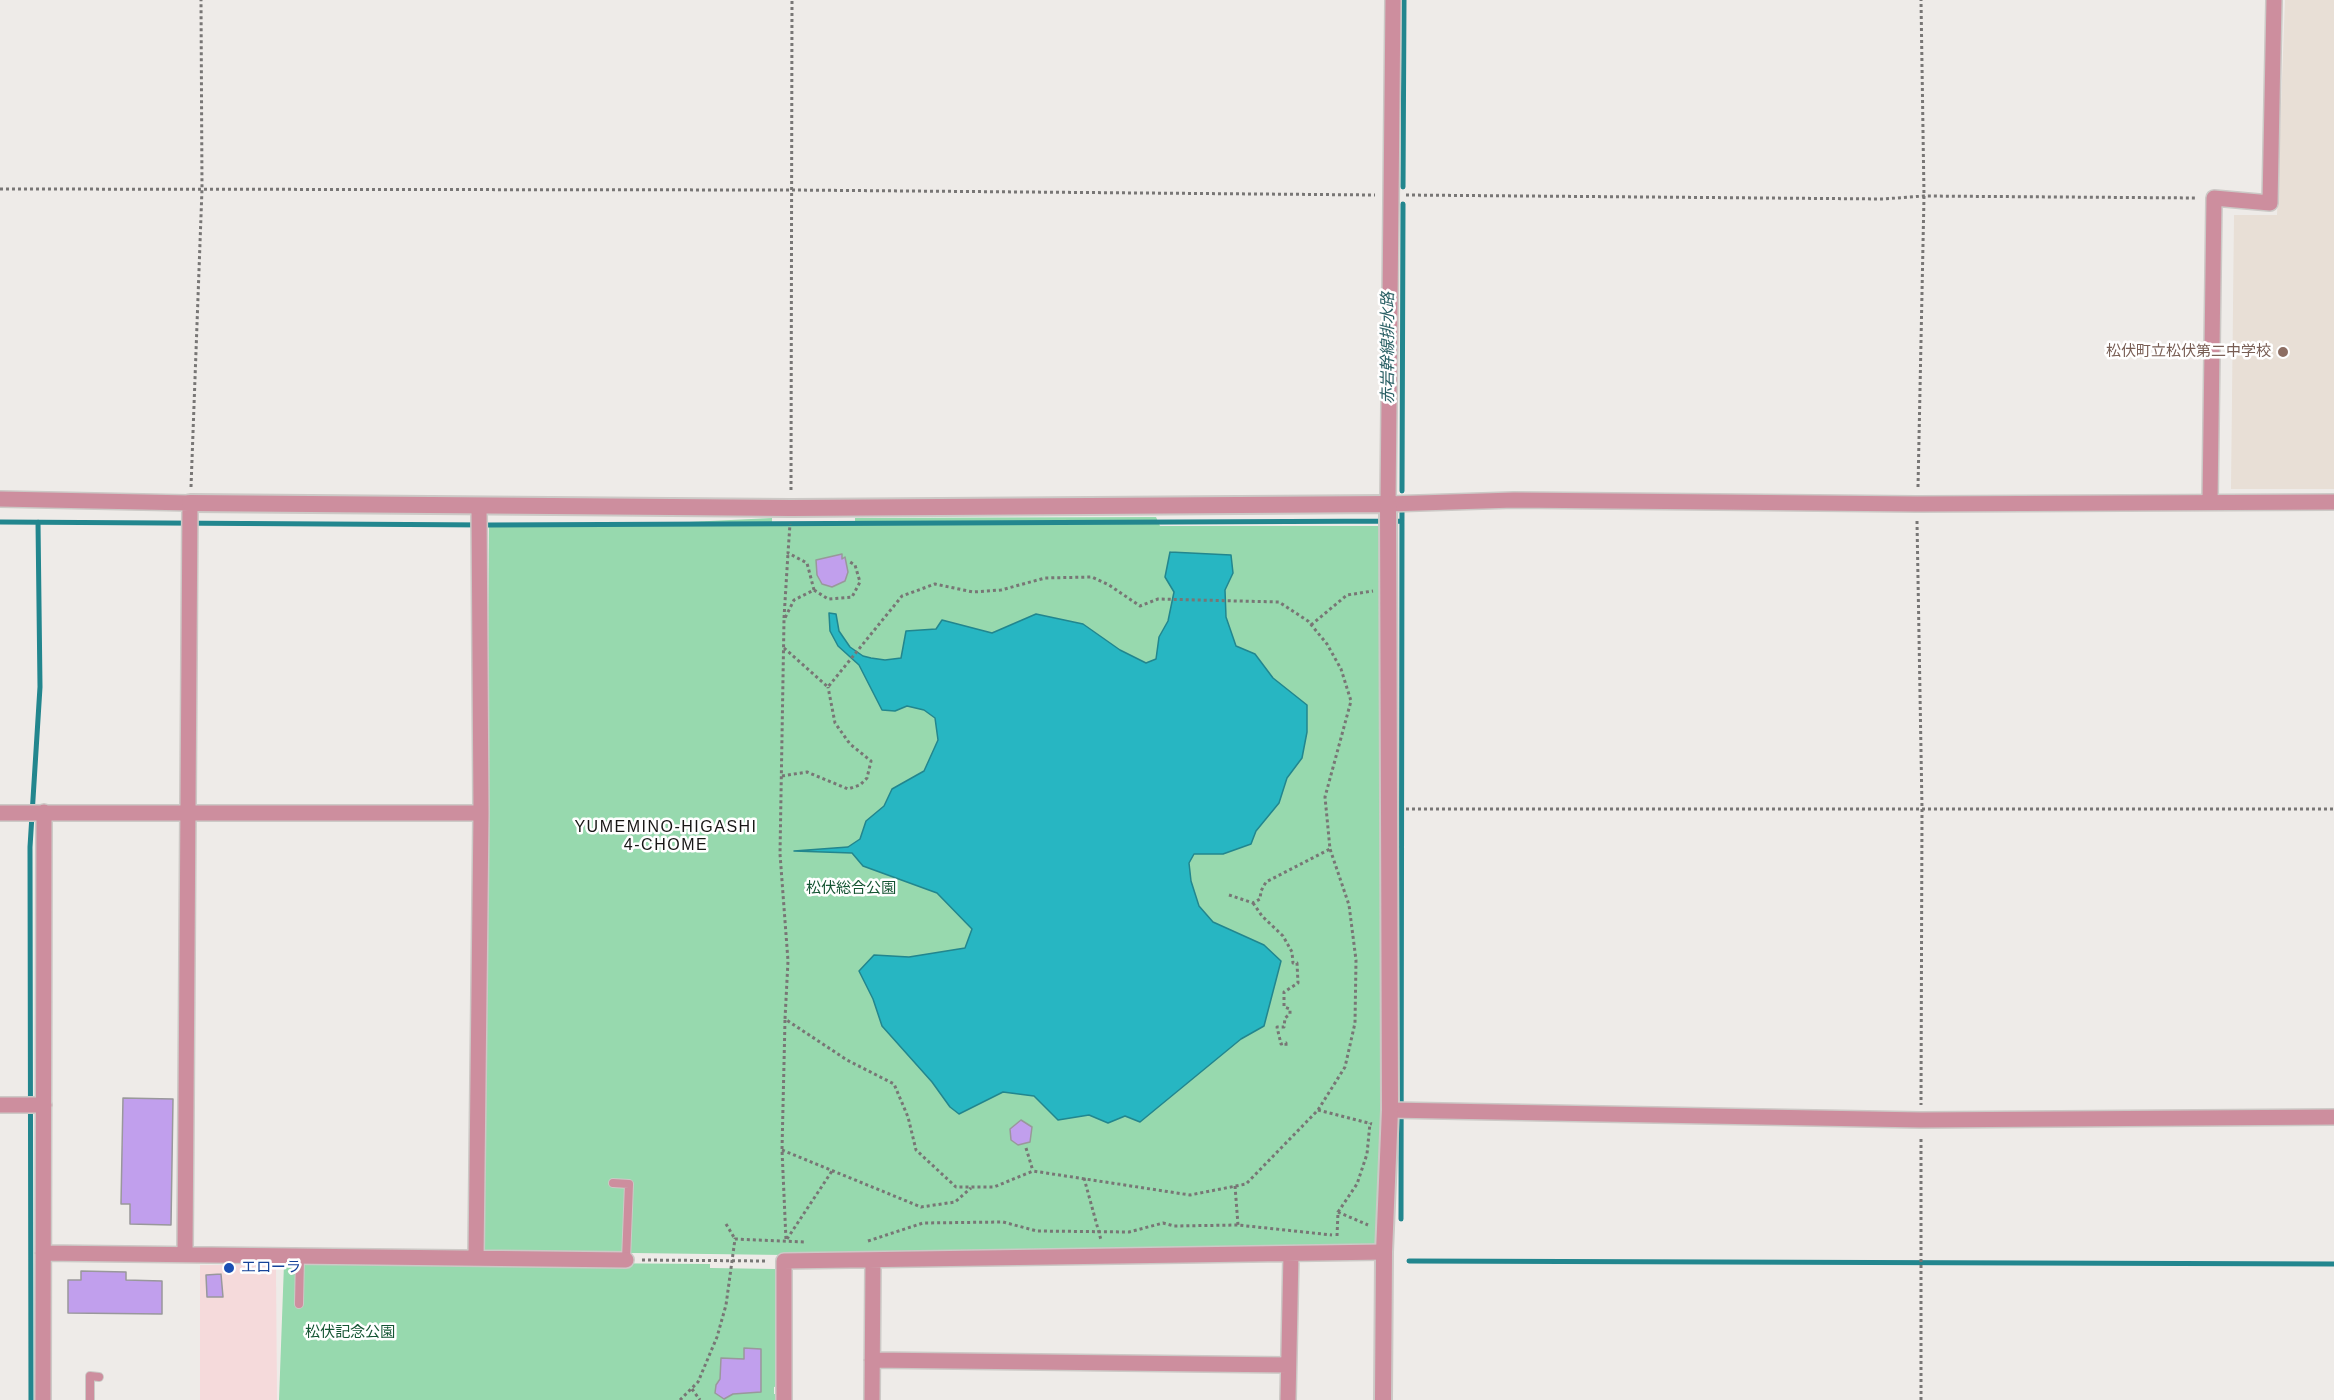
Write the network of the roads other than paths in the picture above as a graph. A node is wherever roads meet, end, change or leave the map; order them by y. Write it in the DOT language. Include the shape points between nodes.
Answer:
graph roads {
  1 [pos="1393,0"];
  2 [pos="2274,0"];
  3 [pos="0,499"];
  4 [pos="2211,502"];
  5 [pos="2334,502"];
  6 [pos="190,503"];
  7 [pos="1388,504"];
  8 [pos="479,507"];
  9 [pos="188,811"];
  10 [pos="44,812"];
  11 [pos="0,813"];
  12 [pos="482,813"];
  13 [pos="0,1105"];
  14 [pos="44,1105"];
  15 [pos="1397,1110"];
  16 [pos="2334,1117"];
  17 [pos="613,1183"];
  18 [pos="1384,1245"];
  19 [pos="43,1253"];
  20 [pos="185,1254"];
  21 [pos="1290,1254"];
  22 [pos="300,1256"];
  23 [pos="476,1258"];
  24 [pos="626,1260"];
  25 [pos="873,1260"];
  26 [pos="299,1304"];
  27 [pos="873,1360"];
  28 [pos="1288,1365"];
  29 [pos="99,1377"];
  30 [pos="43,1400"];
  31 [pos="90,1400"];
  32 [pos="784,1400"];
  33 [pos="873,1400"];
  34 [pos="1288,1400"];
  35 [pos="1383,1400"];
  1 -- 7 [label="street"];
  2 -- 4 [label="street" via="2270,203 2214,198"];
  3 -- 6 [label="street"];
  4 -- 5 [label="street"];
  4 -- 7 [label="street" via="1514,500"];
  6 -- 8 [label="street"];
  6 -- 9 [label="street"];
  7 -- 8 [label="street"];
  7 -- 15 [label="street"];
  8 -- 12 [label="street"];
  9 -- 10 [label="street"];
  9 -- 12 [label="street"];
  9 -- 20 [label="street"];
  10 -- 11 [label="street"];
  10 -- 14 [label="street"];
  12 -- 23 [label="street"];
  13 -- 14 [label="street"];
  14 -- 19 [label="street"];
  15 -- 16 [label="street" via="1921,1120"];
  15 -- 18 [label="street" via="1389,1127"];
  17 -- 24 [label="lane" via="629,1184"];
  18 -- 21 [label="street" via="1336,1253"];
  18 -- 35 [label="street"];
  19 -- 20 [label="street"];
  19 -- 30 [label="street"];
  20 -- 22 [label="street" via="249,1260"];
  21 -- 25 [label="street"];
  21 -- 28 [label="street"];
  22 -- 23 [label="street"];
  22 -- 26 [label="lane"];
  23 -- 24 [label="street"];
  25 -- 27 [label="street"];
  25 -- 32 [label="street" via="784,1261"];
  27 -- 28 [label="street"];
  27 -- 33 [label="street"];
  28 -- 34 [label="street"];
  29 -- 31 [label="lane" via="90,1376"];
}
